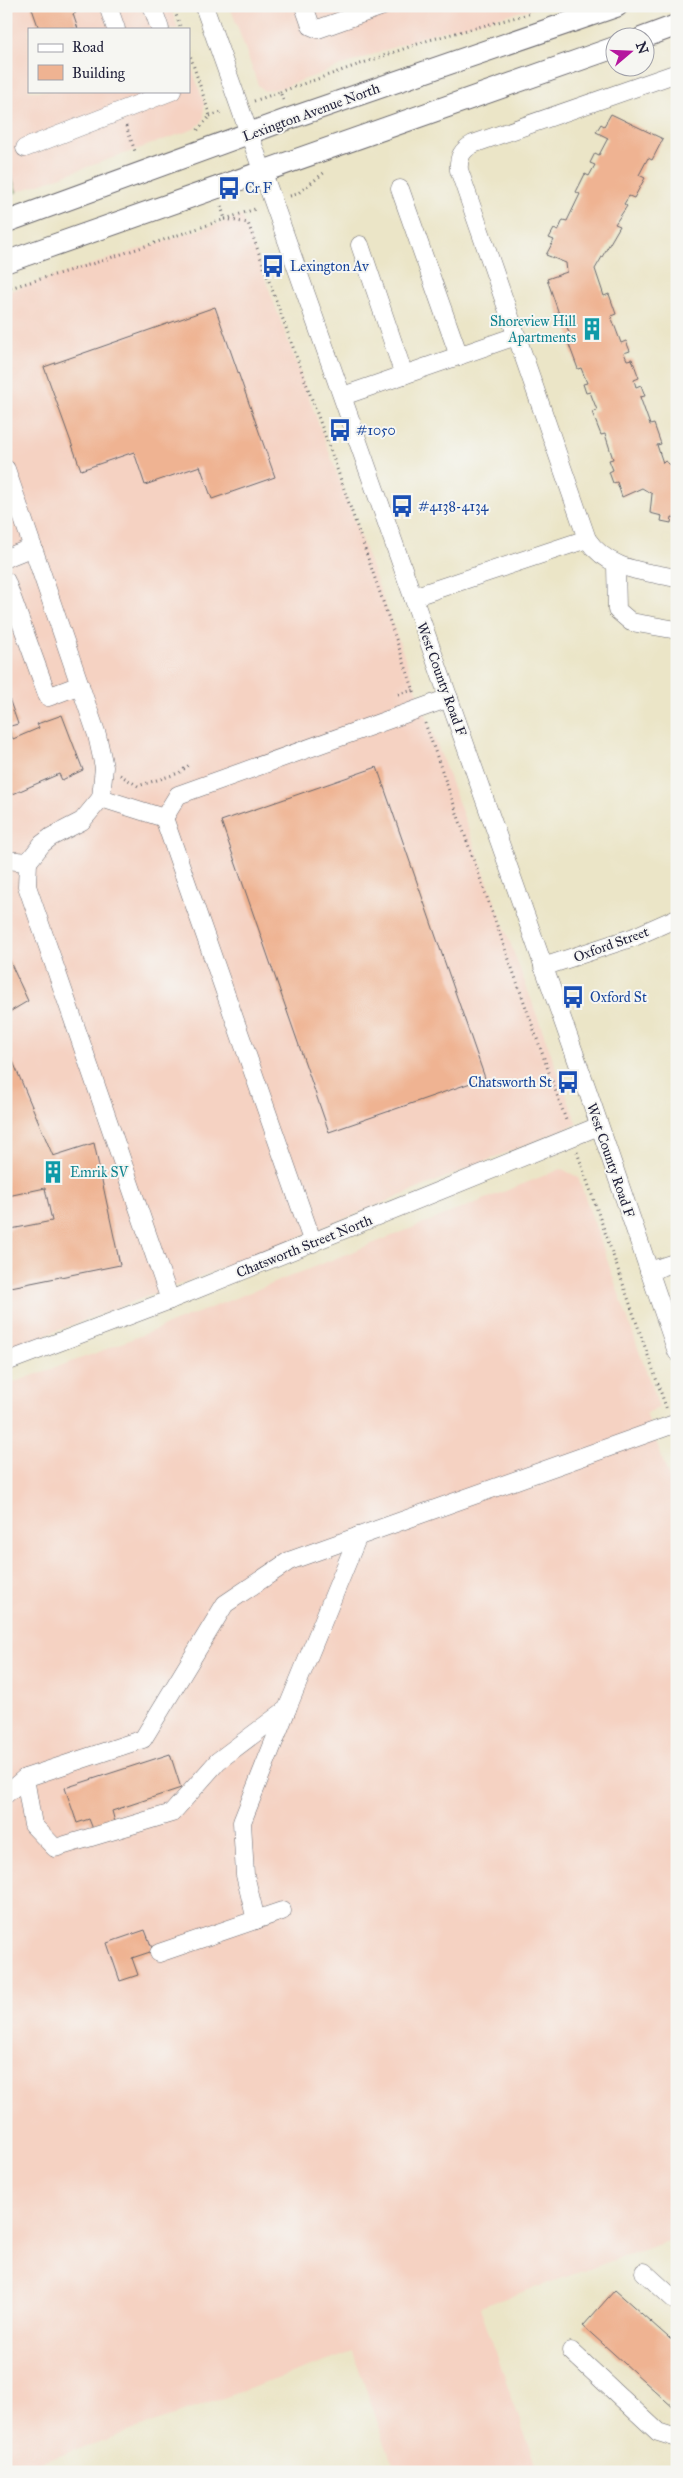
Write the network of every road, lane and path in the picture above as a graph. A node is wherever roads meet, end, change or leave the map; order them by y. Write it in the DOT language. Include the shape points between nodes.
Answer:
graph roads {
  1 [pos="108,6"];
  2 [pos="152,6"];
  3 [pos="173,6"];
  4 [pos="204,6"];
  5 [pos="304,6"];
  6 [pos="383,6"];
  7 [pos="617,6"];
  8 [pos="536,12"];
  9 [pos="677,25"];
  10 [pos="116,28"];
  11 [pos="160,28"];
  12 [pos="181,28"];
  13 [pos="656,33"];
  14 [pos="606,51"];
  15 [pos="190,55"];
  16 [pos="676,77"];
  17 [pos="166,92"];
  18 [pos="280,92"];
  19 [pos="138,97"];
  20 [pos="119,112"];
  21 [pos="195,132"];
  22 [pos="249,134"];
  23 [pos="25,148"];
  24 [pos="144,151"];
  25 [pos="136,154"];
  26 [pos="126,158"];
  27 [pos="262,171"];
  28 [pos="400,189"];
  29 [pos="6,222"];
  30 [pos="360,245"];
  31 [pos="6,262"];
  32 [pos="6,289"];
  33 [pos="516,336"];
  34 [pos="459,356"];
  35 [pos="404,375"];
  36 [pos="343,396"];
  37 [pos="6,469"];
  38 [pos="587,539"];
  39 [pos="32,547"];
  40 [pos="6,558"];
  41 [pos="616,565"];
  42 [pos="677,578"];
  43 [pos="6,581"];
  44 [pos="413,597"];
  45 [pos="677,630"];
  46 [pos="80,684"];
  47 [pos="414,690"];
  48 [pos="398,694"];
  49 [pos="449,698"];
  50 [pos="420,707"];
  51 [pos="189,765"];
  52 [pos="103,772"];
  53 [pos="101,798"];
  54 [pos="164,818"];
  55 [pos="6,860"];
  56 [pos="28,862"];
  57 [pos="677,918"];
  58 [pos="543,967"];
  59 [pos="599,1126"];
  60 [pos="572,1136"];
  61 [pos="313,1243"];
  62 [pos="677,1262"];
  63 [pos="649,1271"];
  64 [pos="170,1300"];
  65 [pos="677,1352"];
  66 [pos="6,1362"];
  67 [pos="675,1424"];
  68 [pos="358,1536"];
  69 [pos="287,1708"];
  70 [pos="25,1778"];
  71 [pos="6,1794"];
  72 [pos="282,1911"];
  73 [pos="256,1920"];
  74 [pos="159,1953"];
  75 [pos="644,2272"];
  76 [pos="677,2302"];
  77 [pos="571,2350"];
  78 [pos="677,2438"];
  1 -- 10 [label="street"];
  2 -- 11 [label="street"];
  3 -- 12 [label="path"];
  4 -- 22 [label="street, West County Road F"];
  5 -- 6 [label="street" via="311,26 318,29"];
  7 -- 22 [label="main road, Lexington Avenue North"];
  8 -- 18 [label="path" via="429,40"];
  9 -- 13 [label="main road"];
  14 -- 27 [label="main road"];
  15 -- 21 [label="path" via="210,116"];
  16 -- 33 [label="street" via="473,144 460,155 459,170"];
  17 -- 19 [label="street"];
  19 -- 20 [label="street"];
  20 -- 23 [label="street"];
  20 -- 25 [label="path"];
  22 -- 27 [label="street, West County Road F"];
  22 -- 29 [label="main road, Lexington Avenue North"];
  24 -- 25 [label="path"];
  25 -- 26 [label="path"];
  27 -- 31 [label="main road"];
  27 -- 36 [label="street, West County Road F"];
  28 -- 34 [label="street"];
  30 -- 35 [label="street"];
  32 -- 47 [label="path" via="225,219 248,223"];
  33 -- 34 [label="street"];
  33 -- 38 [label="street"];
  34 -- 35 [label="street"];
  35 -- 36 [label="street"];
  36 -- 44 [label="street, West County Road F"];
  37 -- 39 [label="street"];
  38 -- 41 [label="street" via="594,549"];
  38 -- 44 [label="street"];
  39 -- 40 [label="street"];
  39 -- 46 [label="street"];
  41 -- 42 [label="street"];
  41 -- 45 [label="street" via="617,610 631,622"];
  43 -- 46 [label="street" via="48,697"];
  44 -- 49 [label="street, West County Road F"];
  46 -- 52 [label="street" via="97,735"];
  47 -- 48 [label="path"];
  47 -- 50 [label="path"];
  49 -- 50 [label="street"];
  49 -- 58 [label="street, West County Road F"];
  50 -- 54 [label="street" via="178,795"];
  50 -- 60 [label="path"];
  51 -- 52 [label="path" via="179,773 138,786 117,774"];
  52 -- 53 [label="street"];
  53 -- 54 [label="street"];
  53 -- 56 [label="street" via="82,821 51,837"];
  54 -- 61 [label="street"];
  55 -- 56 [label="street"];
  56 -- 64 [label="street" via="27,886"];
  57 -- 58 [label="street, Oxford Street" via="634,937"];
  58 -- 59 [label="street, West County Road F"];
  59 -- 60 [label="street, Chatsworth Street North"];
  59 -- 63 [label="street, West County Road F"];
  60 -- 61 [label="street, Chatsworth Street North"];
  60 -- 67 [label="path"];
  61 -- 64 [label="street, Chatsworth Street North"];
  62 -- 63 [label="street"];
  63 -- 65 [label="street, West County Road F"];
  64 -- 66 [label="street, Chatsworth Street North"];
  67 -- 68 [label="street"];
  68 -- 69 [label="street"];
  68 -- 70 [label="street" via="289,1561 225,1604 143,1739"];
  69 -- 70 [label="street" via="218,1761 172,1813 55,1848 34,1825"];
  69 -- 73 [label="street" via="242,1822 244,1875"];
  70 -- 71 [label="street"];
  72 -- 73 [label="street"];
  73 -- 74 [label="street"];
  75 -- 76 [label="street"];
  77 -- 78 [label="street" via="658,2432"];
}
